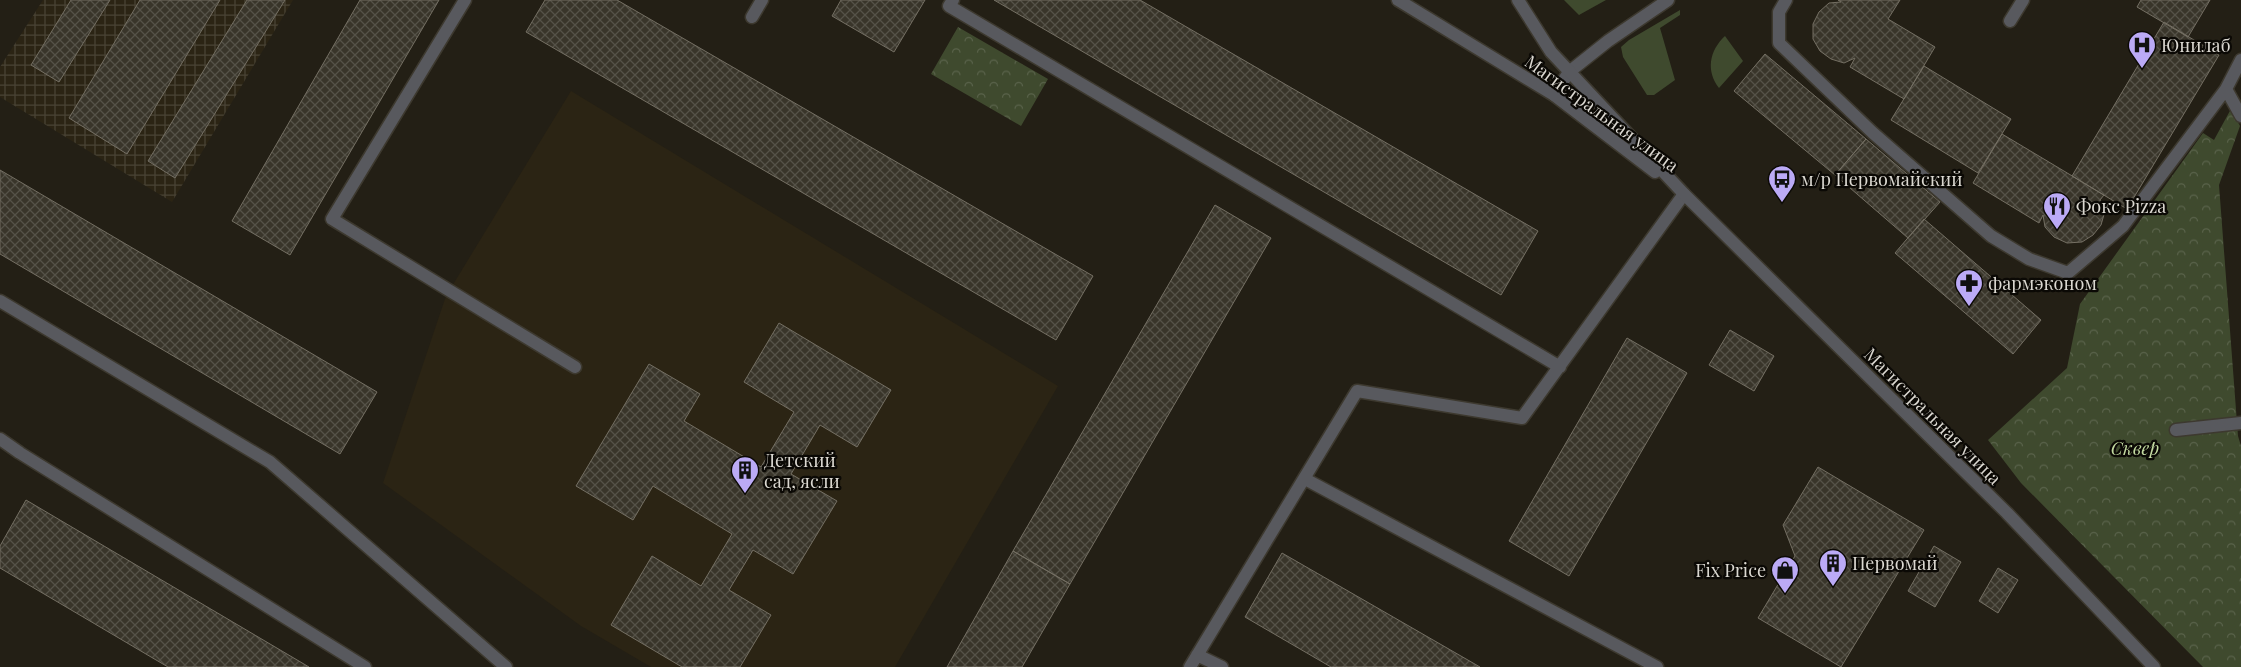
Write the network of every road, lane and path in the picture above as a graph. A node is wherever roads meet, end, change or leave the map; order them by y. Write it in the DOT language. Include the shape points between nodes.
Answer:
graph roads {
  1 [pos="465,0"];
  2 [pos="762,0"];
  3 [pos="952,0"];
  4 [pos="1398,0"];
  5 [pos="1518,0"];
  6 [pos="1668,0"];
  7 [pos="1786,0"];
  8 [pos="2023,0"];
  9 [pos="752,17"];
  10 [pos="2010,21"];
  11 [pos="2241,60"];
  12 [pos="1569,72"];
  13 [pos="2226,89"];
  14 [pos="1554,96"];
  15 [pos="2241,116"];
  16 [pos="1684,194"];
  17 [pos="0,301"];
  18 [pos="575,367"];
  19 [pos="1560,367"];
  20 [pos="2241,423"];
  21 [pos="2176,430"];
  22 [pos="0,439"];
  23 [pos="1305,479"];
  24 [pos="1197,655"];
  25 [pos="365,667"];
  26 [pos="506,667"];
  27 [pos="1190,667"];
  28 [pos="1222,667"];
  29 [pos="1657,667"];
  30 [pos="2154,667"];
  1 -- 18 [label="street" via="332,219"];
  2 -- 9 [label="street"];
  3 -- 19 [label="street" via="949,6"];
  4 -- 14 [label="street, Магистральная улица"];
  5 -- 12 [label="street, Магистральная улица" via="1551,52"];
  6 -- 12 [label="street"];
  7 -- 13 [label="street" via="1779,12 1779,43 1873,133 1991,236 2029,259 2068,273 2123,226"];
  8 -- 10 [label="street"];
  11 -- 13 [label="street"];
  12 -- 14 [label="street"];
  12 -- 16 [label="street, Магистральная улица"];
  13 -- 15 [label="street"];
  14 -- 16 [label="street, Магистральная улица"];
  16 -- 19 [label="street"];
  16 -- 30 [label="street, Магистральная улица" via="2007,513"];
  17 -- 26 [label="street" via="270,462"];
  19 -- 23 [label="street" via="1522,418 1357,391"];
  20 -- 21 [label="street"];
  22 -- 25 [label="street"];
  23 -- 24 [label="street"];
  23 -- 29 [label="street"];
  24 -- 27 [label="street"];
  24 -- 28 [label="street"];
}
